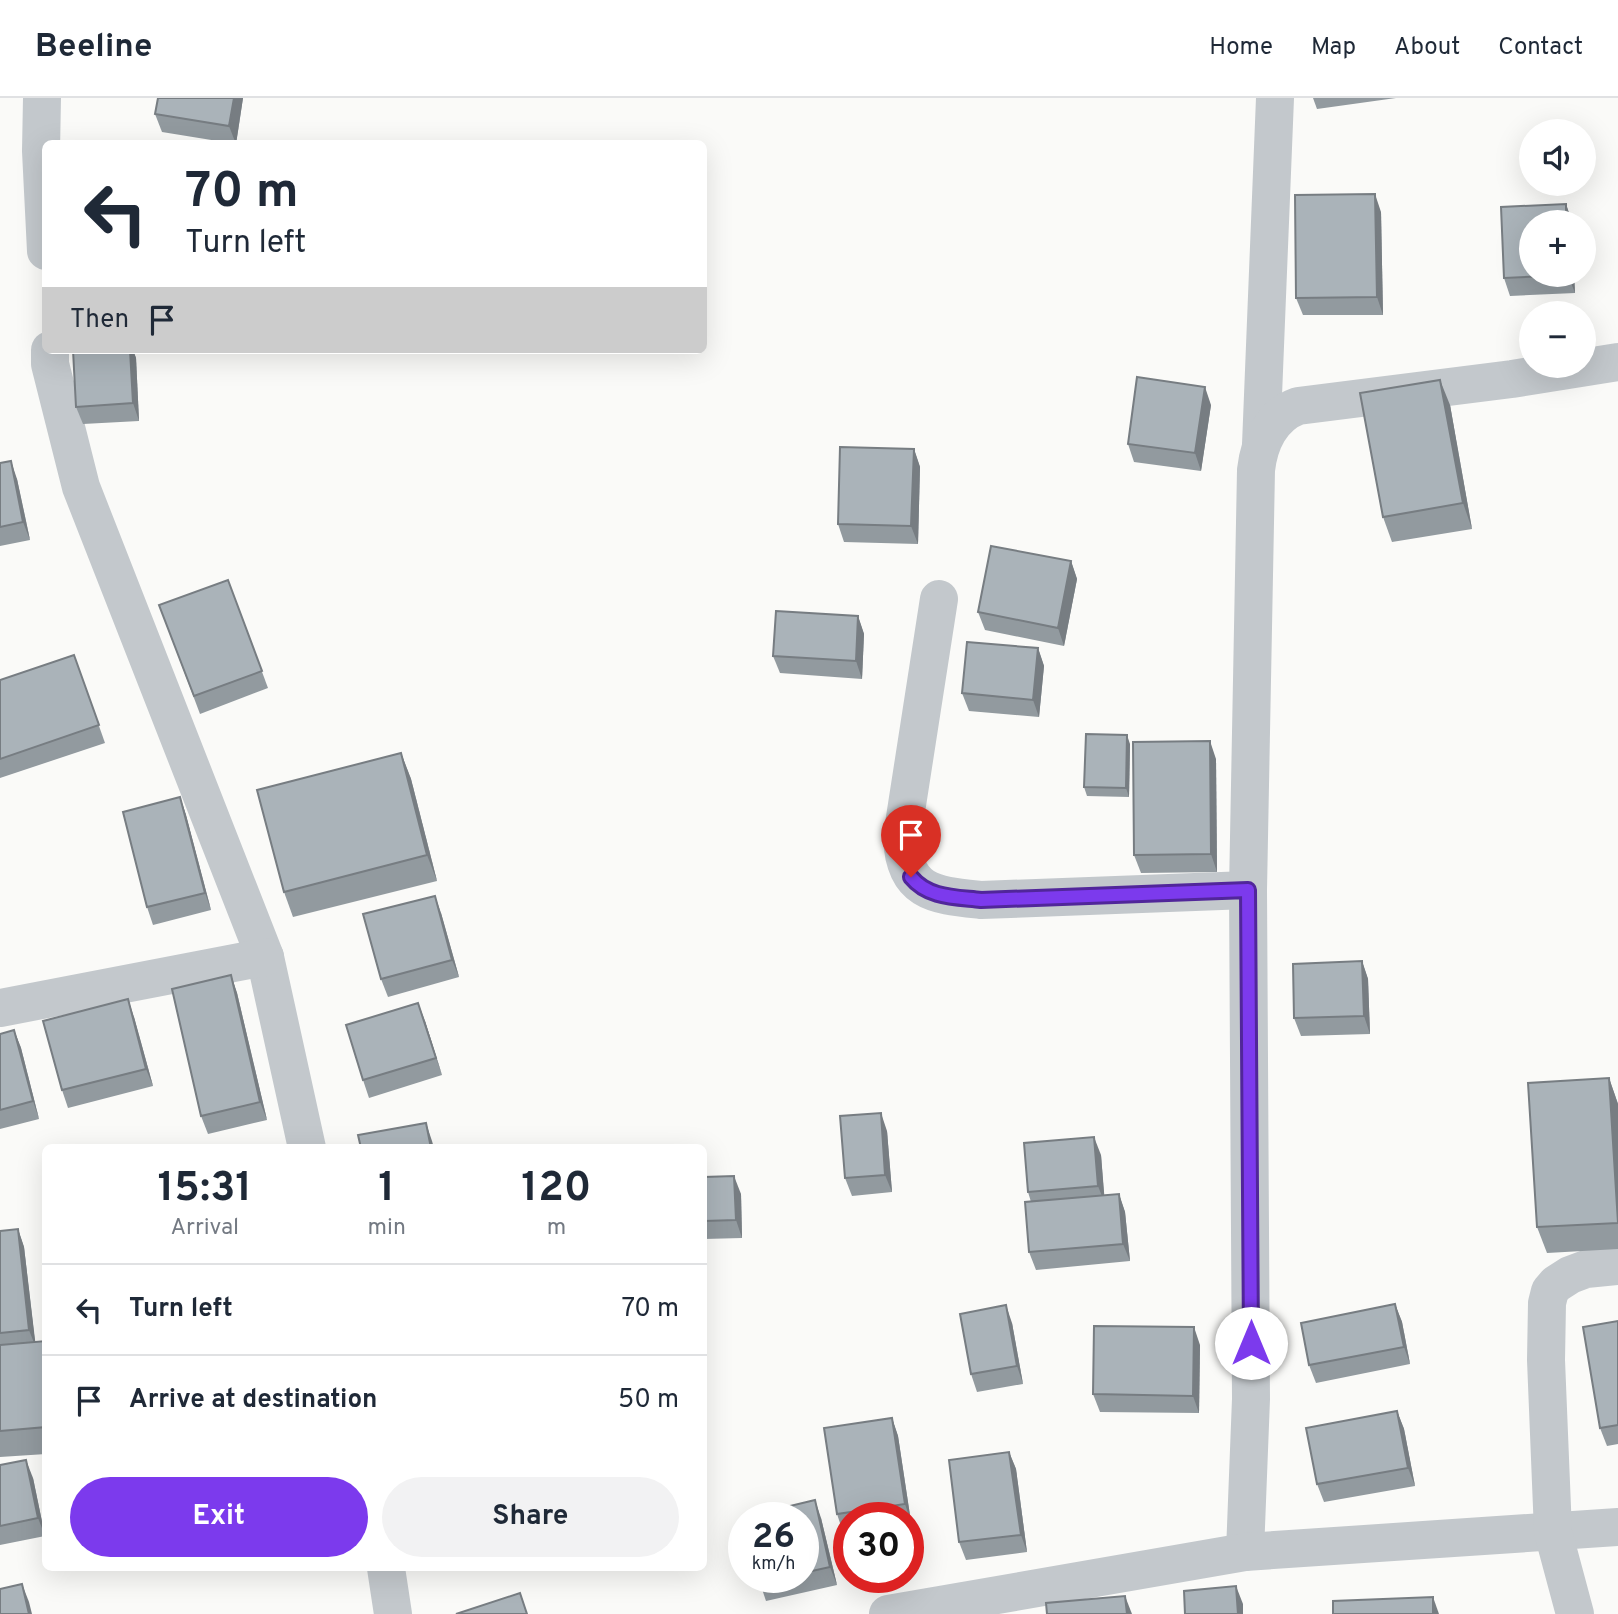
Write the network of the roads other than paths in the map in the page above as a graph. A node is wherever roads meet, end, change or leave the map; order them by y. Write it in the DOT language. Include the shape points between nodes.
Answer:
graph roads {
  1 [pos="42,98"];
  2 [pos="1275,98"];
  3 [pos="43,140"];
  4 [pos="50,354"];
  5 [pos="1618,362"];
  6 [pos="1261,445"];
  7 [pos="939,599"];
  8 [pos="1248,890"];
  9 [pos="265,957"];
  10 [pos="0,1008"];
  11 [pos="306,1144"];
  12 [pos="1618,1266"];
  13 [pos="1618,1527"];
  14 [pos="1553,1532"];
  15 [pos="1245,1552"];
  16 [pos="386,1571"];
  17 [pos="393,1614"];
  18 [pos="888,1614"];
  19 [pos="1575,1614"];
  1 -- 3 [label="street"];
  2 -- 6 [label="street"];
  4 -- 9 [label="street" via="81,487"];
  5 -- 6 [label="street" via="1298,406 1279,416"];
  6 -- 8 [label="street" via="1256,470"];
  7 -- 8 [label="street" via="902,837 906,868 919,886 938,895 981,900"];
  8 -- 15 [label="street" via="1251,1399"];
  9 -- 10 [label="street"];
  9 -- 11 [label="street"];
  12 -- 14 [label="street" via="1570,1275 1550,1291 1547,1303"];
  13 -- 14 [label="street"];
  14 -- 15 [label="street"];
  14 -- 19 [label="street"];
  15 -- 18 [label="street"];
  16 -- 17 [label="street"];
}
